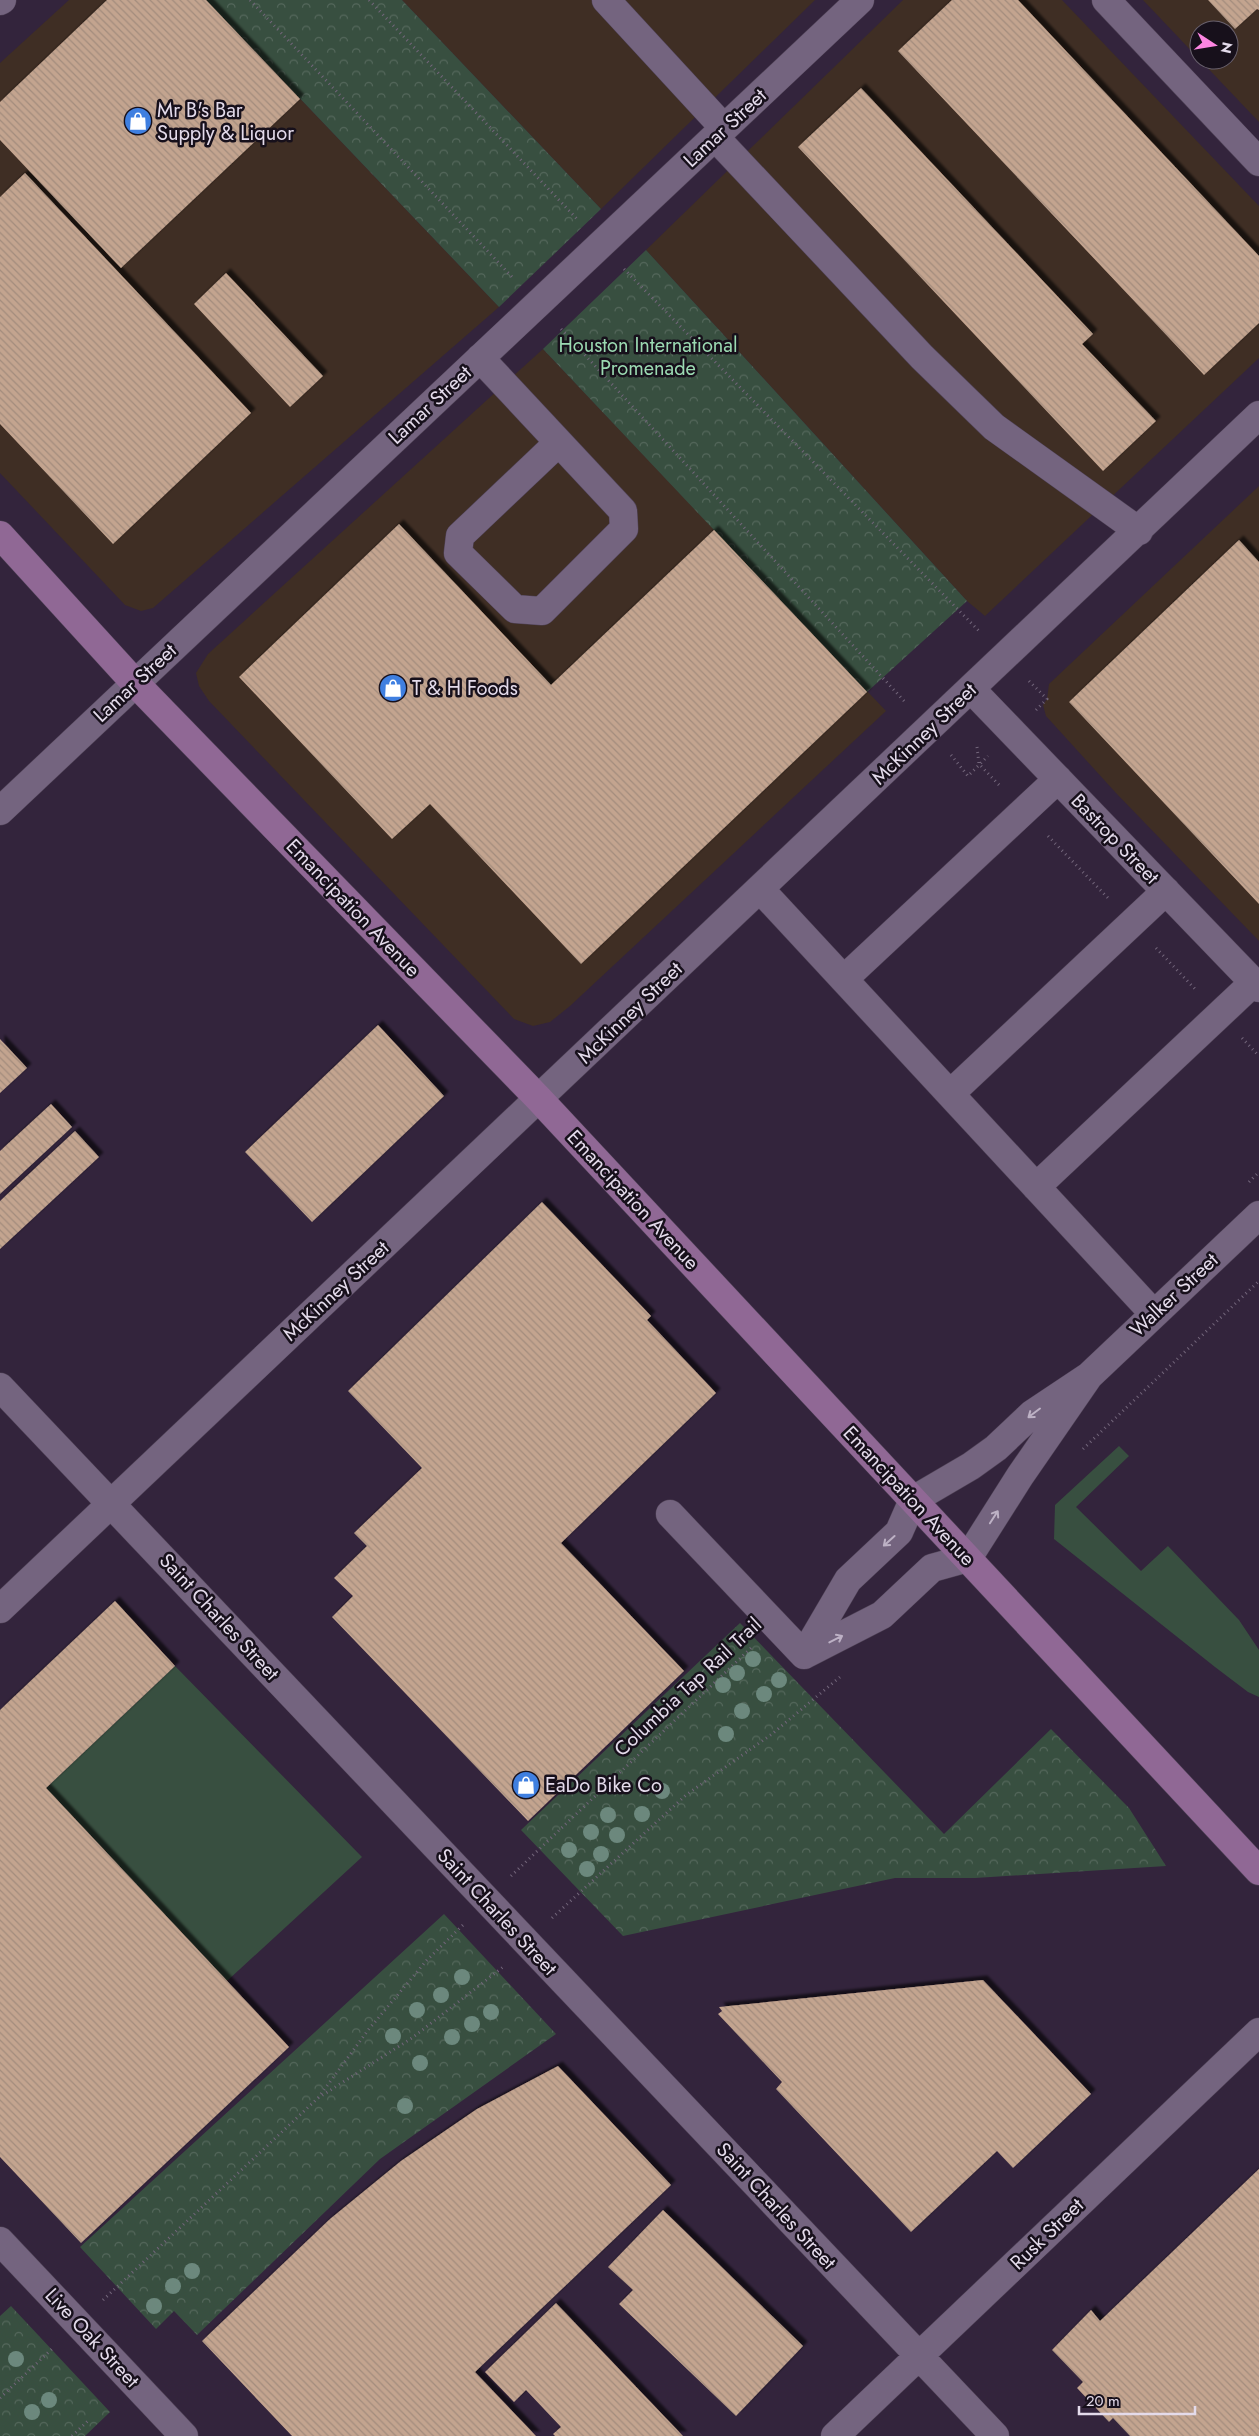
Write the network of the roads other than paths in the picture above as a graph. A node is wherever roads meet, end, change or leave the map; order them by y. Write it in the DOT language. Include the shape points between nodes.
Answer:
graph roads {
  1 [pos="606,0"];
  2 [pos="860,0"];
  3 [pos="1106,0"];
  4 [pos="720,133"];
  5 [pos="1259,162"];
  6 [pos="480,358"];
  7 [pos="1259,415"];
  8 [pos="558,443"];
  9 [pos="1139,531"];
  10 [pos="0,535"];
  11 [pos="135,683"];
  12 [pos="971,689"];
  13 [pos="1058,779"];
  14 [pos="0,811"];
  15 [pos="760,889"];
  16 [pos="1166,892"];
  17 [pos="844,979"];
  18 [pos="1256,986"];
  19 [pos="950,1094"];
  20 [pos="539,1099"];
  21 [pos="1036,1187"];
  22 [pos="1259,1215"];
  23 [pos="1154,1314"];
  24 [pos="1089,1376"];
  25 [pos="0,1386"];
  26 [pos="913,1500"];
  27 [pos="112,1503"];
  28 [pos="670,1514"];
  29 [pos="968,1558"];
  30 [pos="0,1608"];
  31 [pos="804,1655"];
  32 [pos="1259,1871"];
  33 [pos="1259,2032"];
  34 [pos="0,2241"];
  35 [pos="917,2356"];
  36 [pos="184,2436"];
  37 [pos="835,2436"];
  38 [pos="995,2436"];
  1 -- 4 [label="street"];
  2 -- 4 [label="street, Lamar Street"];
  3 -- 5 [label="street"];
  4 -- 6 [label="street, Lamar Street"];
  4 -- 9 [label="street" via="922,357 994,427"];
  6 -- 8 [label="street"];
  6 -- 11 [label="street, Lamar Street"];
  7 -- 9 [label="street, McKinney Street"];
  8 -- 8 [label="street" via="623,511 624,530 542,612 515,609 458,554 460,536"];
  9 -- 12 [label="street, McKinney Street"];
  10 -- 11 [label="main road, Emancipation Avenue"];
  11 -- 14 [label="street, Lamar Street"];
  11 -- 20 [label="main road, Emancipation Avenue"];
  12 -- 13 [label="street, Bastrop Street"];
  12 -- 15 [label="street, McKinney Street"];
  13 -- 16 [label="street, Bastrop Street"];
  13 -- 17 [label="street"];
  15 -- 17 [label="street"];
  15 -- 20 [label="street, McKinney Street"];
  16 -- 18 [label="street, Bastrop Street"];
  16 -- 19 [label="street"];
  17 -- 19 [label="street"];
  18 -- 21 [label="street" via="1220,1014"];
  19 -- 21 [label="street"];
  20 -- 26 [label="main road, Emancipation Avenue"];
  20 -- 27 [label="street, McKinney Street"];
  21 -- 23 [label="street"];
  22 -- 23 [label="street, Walker Street"];
  23 -- 24 [label="street, Walker Street"];
  24 -- 26 [label="street, Walker Street, one-way" via="1032,1414 996,1448 971,1466"];
  29 -- 24 [label="street, Walker Street, one-way"];
  25 -- 27 [label="street, Saint Charles Street"];
  26 -- 29 [label="main road, Emancipation Avenue"];
  26 -- 31 [label="street, one-way" via="899,1532 848,1580"];
  27 -- 30 [label="street, McKinney Street"];
  27 -- 35 [label="street, Saint Charles Street"];
  28 -- 31 [label="street"];
  31 -- 29 [label="street, one-way" via="882,1615 932,1568"];
  29 -- 32 [label="main road, Emancipation Avenue"];
  33 -- 35 [label="street, Rusk Street"];
  34 -- 36 [label="street, Live Oak Street"];
  35 -- 37 [label="street, Rusk Street"];
  35 -- 38 [label="street, Saint Charles Street"];
}
